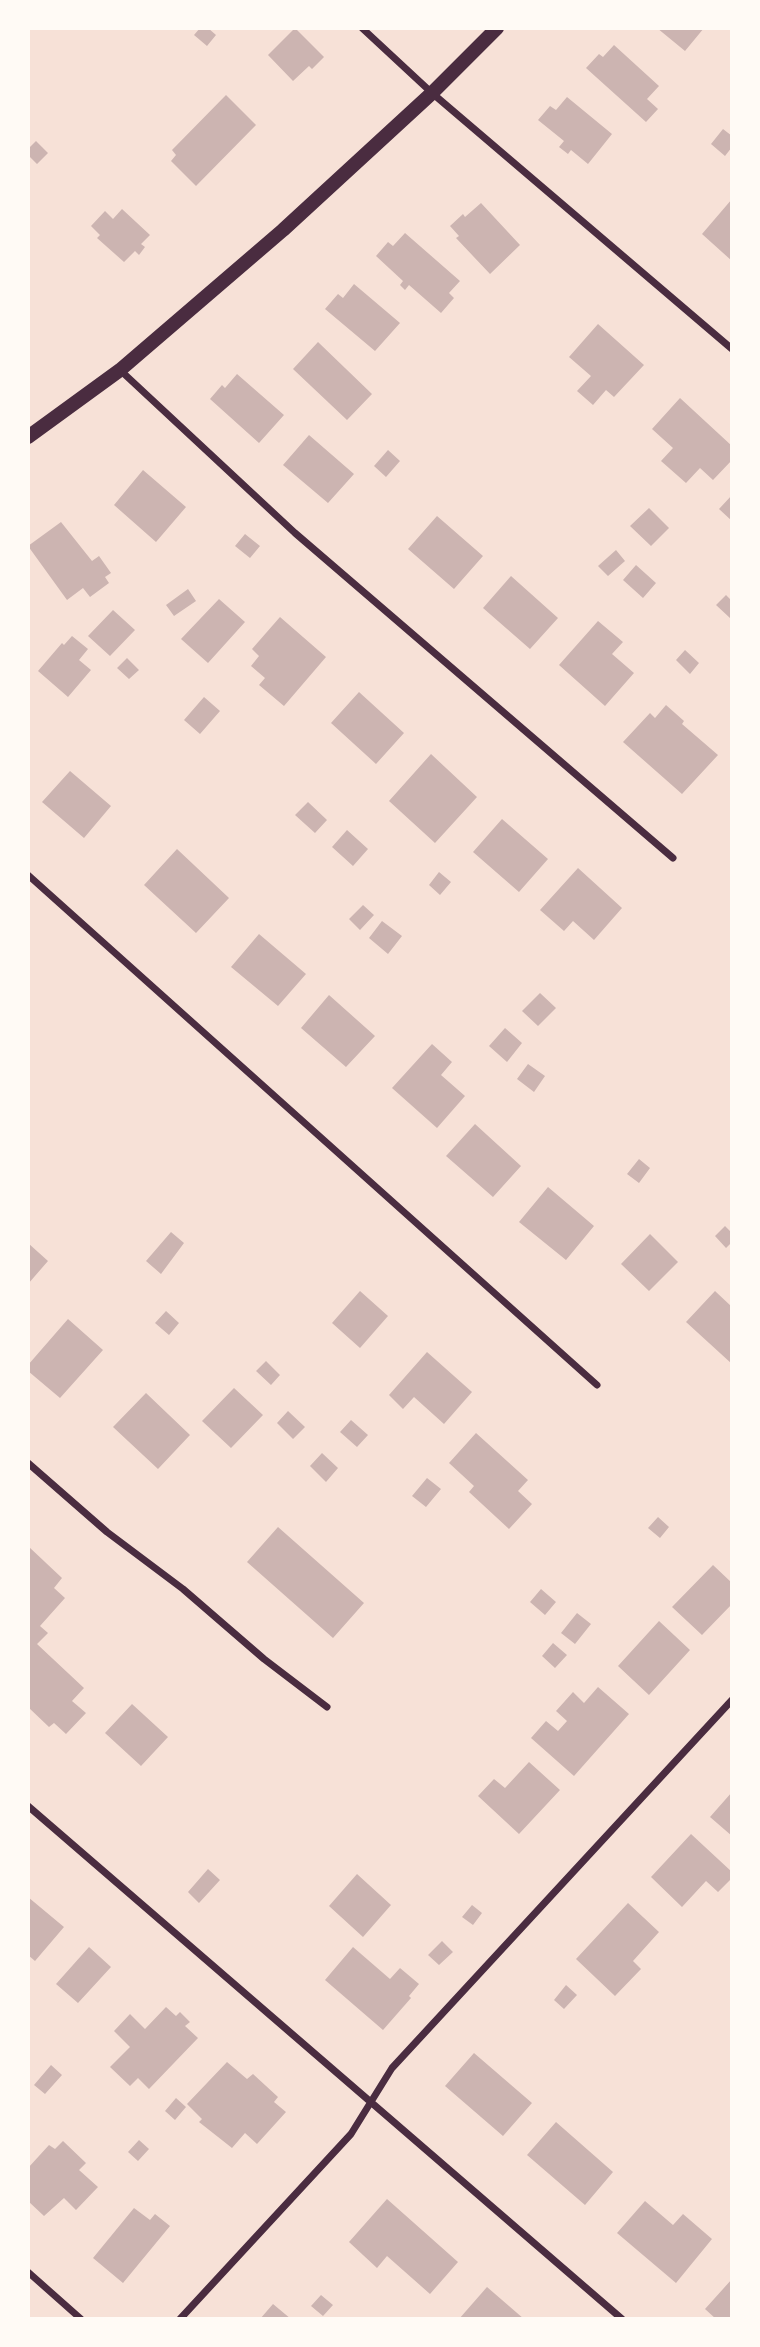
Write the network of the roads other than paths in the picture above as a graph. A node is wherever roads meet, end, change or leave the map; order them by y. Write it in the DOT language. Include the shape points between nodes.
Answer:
graph roads {
  1 [pos="362,28"];
  2 [pos="497,28"];
  3 [pos="432,93"];
  4 [pos="732,349"];
  5 [pos="120,370"];
  6 [pos="28,437"];
  7 [pos="673,858"];
  8 [pos="28,875"];
  9 [pos="597,1385"];
  10 [pos="28,1463"];
  11 [pos="732,1700"];
  12 [pos="327,1707"];
  13 [pos="28,1806"];
  14 [pos="370,2102"];
  15 [pos="28,2272"];
  16 [pos="81,2319"];
  17 [pos="180,2319"];
  18 [pos="622,2319"];
  1 -- 3 [label="street"];
  2 -- 3 [label="main road"];
  3 -- 4 [label="street"];
  3 -- 5 [label="main road" via="284,230"];
  5 -- 6 [label="main road"];
  5 -- 7 [label="street" via="295,533"];
  8 -- 9 [label="street"];
  10 -- 12 [label="street" via="107,1532"];
  11 -- 14 [label="street" via="391,2067"];
  13 -- 14 [label="street"];
  14 -- 17 [label="street" via="351,2134"];
  14 -- 18 [label="street"];
  15 -- 16 [label="street"];
}
